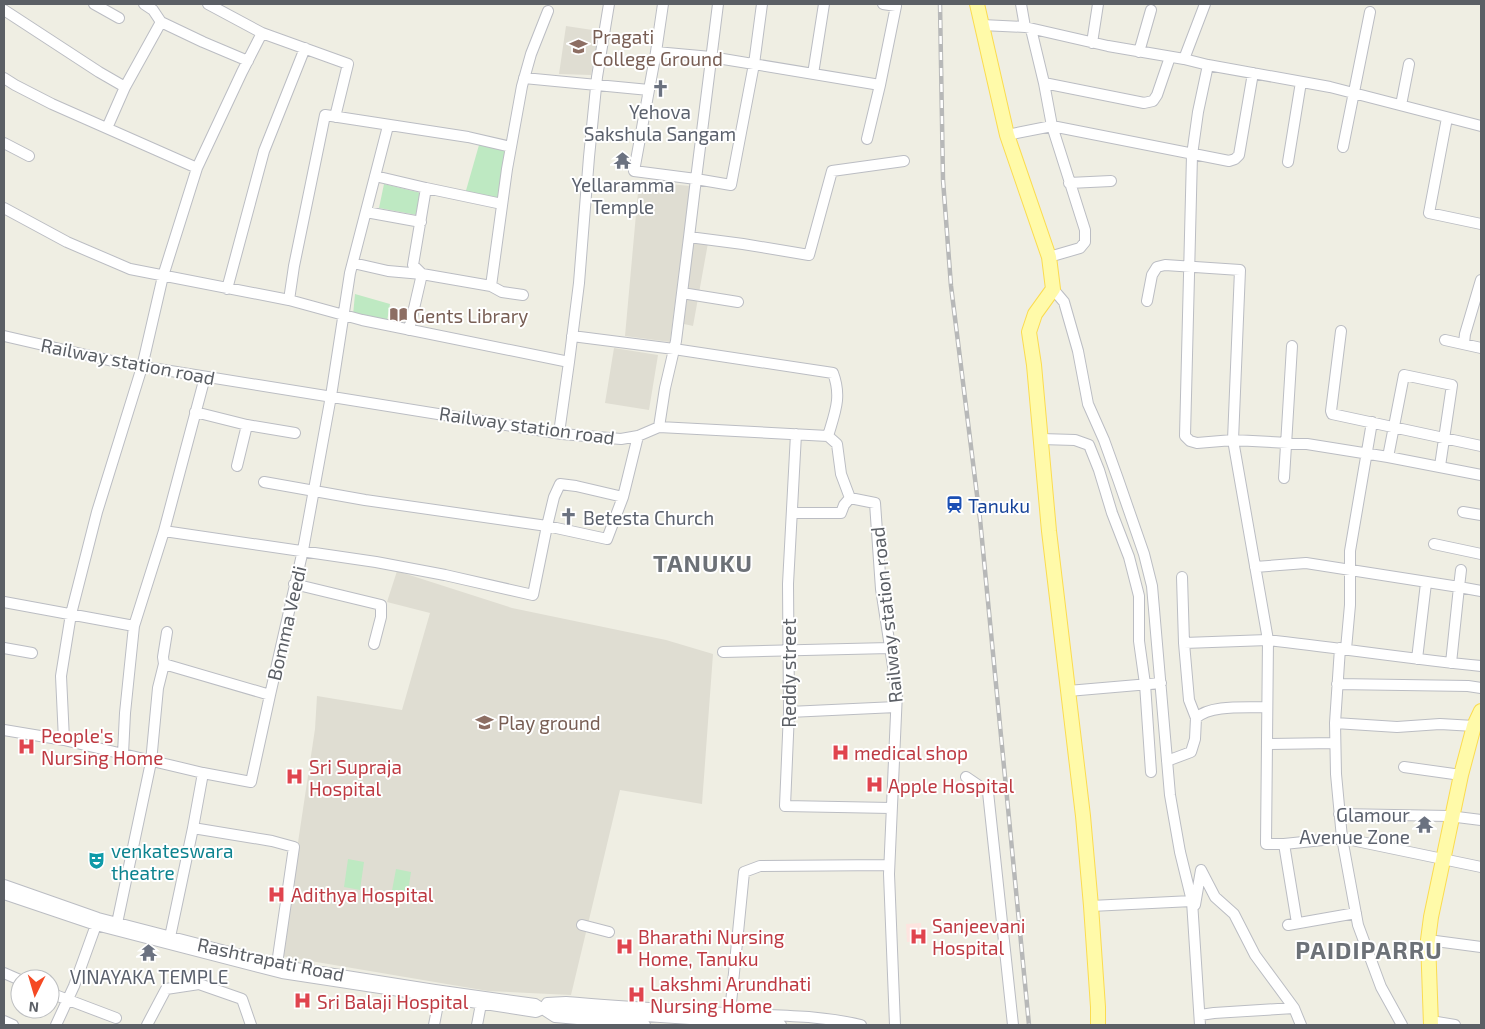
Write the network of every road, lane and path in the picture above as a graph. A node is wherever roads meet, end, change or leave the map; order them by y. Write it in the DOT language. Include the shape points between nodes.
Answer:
graph roads {
  1 [pos="94,4"];
  2 [pos="144,4"];
  3 [pos="208,4"];
  4 [pos="609,4"];
  5 [pos="663,4"];
  6 [pos="718,4"];
  7 [pos="762,4"];
  8 [pos="824,4"];
  9 [pos="883,4"];
  10 [pos="978,4"];
  11 [pos="1021,4"];
  12 [pos="1098,4"];
  13 [pos="1205,4"];
  14 [pos="221,7"];
  15 [pos="4,10"];
  16 [pos="1151,10"];
  17 [pos="548,11"];
  18 [pos="1370,12"];
  19 [pos="119,18"];
  20 [pos="161,22"];
  21 [pos="982,24"];
  22 [pos="1028,28"];
  23 [pos="262,33"];
  24 [pos="1092,43"];
  25 [pos="305,48"];
  26 [pos="656,52"];
  27 [pos="1139,52"];
  28 [pos="711,57"];
  29 [pos="1170,57"];
  30 [pos="1184,59"];
  31 [pos="248,61"];
  32 [pos="754,64"];
  33 [pos="1409,64"];
  34 [pos="1208,65"];
  35 [pos="1253,73"];
  36 [pos="812,74"];
  37 [pos="4,78"];
  38 [pos="524,78"];
  39 [pos="1301,82"];
  40 [pos="1044,83"];
  41 [pos="596,85"];
  42 [pos="880,85"];
  43 [pos="125,87"];
  44 [pos="649,90"];
  45 [pos="1354,94"];
  46 [pos="1401,105"];
  47 [pos="335,117"];
  48 [pos="1447,118"];
  49 [pos="388,126"];
  50 [pos="1052,126"];
  51 [pos="1481,126"];
  52 [pos="107,128"];
  53 [pos="1007,135"];
  54 [pos="867,139"];
  55 [pos="4,144"];
  56 [pos="511,147"];
  57 [pos="1343,147"];
  58 [pos="1192,155"];
  59 [pos="29,156"];
  60 [pos="904,161"];
  61 [pos="1288,162"];
  62 [pos="197,168"];
  63 [pos="375,176"];
  64 [pos="696,179"];
  65 [pos="1111,181"];
  66 [pos="1069,183"];
  67 [pos="426,188"];
  68 [pos="502,204"];
  69 [pos="4,208"];
  70 [pos="366,212"];
  71 [pos="421,222"];
  72 [pos="1481,224"];
  73 [pos="689,236"];
  74 [pos="1049,257"];
  75 [pos="353,262"];
  76 [pos="1189,267"];
  77 [pos="422,274"];
  78 [pos="162,276"];
  79 [pos="1481,280"];
  80 [pos="491,286"];
  81 [pos="227,289"];
  82 [pos="1053,289"];
  83 [pos="682,293"];
  84 [pos="523,295"];
  85 [pos="289,300"];
  86 [pos="1147,301"];
  87 [pos="738,302"];
  88 [pos="344,315"];
  89 [pos="409,330"];
  90 [pos="1341,332"];
  91 [pos="4,336"];
  92 [pos="572,336"];
  93 [pos="1445,340"];
  94 [pos="1464,344"];
  95 [pos="1292,346"];
  96 [pos="1481,348"];
  97 [pos="674,349"];
  98 [pos="569,362"];
  99 [pos="142,367"];
  100 [pos="204,376"];
  101 [pos="331,396"];
  102 [pos="195,412"];
  103 [pos="1372,422"];
  104 [pos="247,425"];
  105 [pos="1394,426"];
  106 [pos="659,427"];
  107 [pos="295,433"];
  108 [pos="559,433"];
  109 [pos="796,434"];
  110 [pos="638,436"];
  111 [pos="828,436"];
  112 [pos="1443,437"];
  113 [pos="1041,439"];
  114 [pos="1233,440"];
  115 [pos="1286,442"];
  116 [pos="1481,446"];
  117 [pos="1367,453"];
  118 [pos="1388,457"];
  119 [pos="237,466"];
  120 [pos="1440,466"];
  121 [pos="1481,475"];
  122 [pos="1284,478"];
  123 [pos="264,482"];
  124 [pos="314,490"];
  125 [pos="623,498"];
  126 [pos="850,498"];
  127 [pos="1462,512"];
  128 [pos="792,513"];
  129 [pos="1481,515"];
  130 [pos="548,526"];
  131 [pos="164,531"];
  132 [pos="1434,544"];
  133 [pos="303,550"];
  134 [pos="1481,554"];
  135 [pos="1255,567"];
  136 [pos="1461,570"];
  137 [pos="1350,571"];
  138 [pos="1182,576"];
  139 [pos="1426,583"];
  140 [pos="294,584"];
  141 [pos="1459,587"];
  142 [pos="1481,591"];
  143 [pos="4,602"];
  144 [pos="71,614"];
  145 [pos="134,626"];
  146 [pos="167,632"];
  147 [pos="1268,640"];
  148 [pos="1184,643"];
  149 [pos="374,644"];
  150 [pos="4,648"];
  151 [pos="890,648"];
  152 [pos="1343,648"];
  153 [pos="789,650"];
  154 [pos="722,652"];
  155 [pos="32,653"];
  156 [pos="1417,659"];
  157 [pos="1451,662"];
  158 [pos="164,664"];
  159 [pos="1481,666"];
  160 [pos="1161,683"];
  161 [pos="1145,684"];
  162 [pos="1337,684"];
  163 [pos="1481,688"];
  164 [pos="1068,691"];
  165 [pos="270,695"];
  166 [pos="896,707"];
  167 [pos="1267,707"];
  168 [pos="789,712"];
  169 [pos="1196,718"];
  170 [pos="1479,718"];
  171 [pos="1335,723"];
  172 [pos="4,730"];
  173 [pos="64,740"];
  174 [pos="1267,744"];
  175 [pos="1335,744"];
  176 [pos="123,754"];
  177 [pos="1167,761"];
  178 [pos="151,762"];
  179 [pos="1404,767"];
  180 [pos="1151,772"];
  181 [pos="203,774"];
  182 [pos="1461,775"];
  183 [pos="966,778"];
  184 [pos="891,808"];
  185 [pos="1339,814"];
  186 [pos="1452,817"];
  187 [pos="1481,820"];
  188 [pos="193,828"];
  189 [pos="1342,838"];
  190 [pos="1284,844"];
  191 [pos="1442,859"];
  192 [pos="889,865"];
  193 [pos="1481,867"];
  194 [pos="4,885"];
  195 [pos="4,894"];
  196 [pos="1192,901"];
  197 [pos="1091,906"];
  198 [pos="1356,913"];
  199 [pos="1193,917"];
  200 [pos="96,925"];
  201 [pos="582,925"];
  202 [pos="117,927"];
  203 [pos="609,932"];
  204 [pos="170,937"];
  205 [pos="1428,940"];
  206 [pos="1481,947"];
  207 [pos="277,964"];
  208 [pos="60,997"];
  209 [pos="439,999"];
  210 [pos="67,1000"];
  211 [pos="481,1004"];
  212 [pos="1294,1008"];
  213 [pos="543,1009"];
  214 [pos="730,1013"];
  215 [pos="116,1018"];
  216 [pos="1200,1020"];
  217 [pos="4,1021"];
  218 [pos="688,1022"];
  219 [pos="1431,1023"];
  220 [pos="13,1025"];
  221 [pos="56,1025"];
  222 [pos="147,1025"];
  223 [pos="252,1025"];
  224 [pos="434,1025"];
  225 [pos="477,1025"];
  226 [pos="645,1025"];
  227 [pos="755,1025"];
  228 [pos="781,1025"];
  229 [pos="861,1025"];
  230 [pos="895,1025"];
  231 [pos="1013,1025"];
  232 [pos="1098,1025"];
  233 [pos="1300,1025"];
  234 [pos="1402,1025"];
  235 [pos="1455,1025"];
  1 -- 19 [label="street"];
  2 -- 20 [label="street"];
  3 -- 14 [label="street"];
  4 -- 41 [label="street"];
  5 -- 26 [label="street"];
  6 -- 28 [label="street"];
  7 -- 32 [label="street"];
  8 -- 36 [label="street"];
  9 -- 42 [label="street" via="896,6"];
  10 -- 21 [label="main road"];
  11 -- 22 [label="street"];
  12 -- 24 [label="street"];
  13 -- 30 [label="street"];
  14 -- 23 [label="street"];
  15 -- 43 [label="street"];
  16 -- 27 [label="street"];
  17 -- 38 [label="street"];
  18 -- 45 [label="street"];
  20 -- 31 [label="street"];
  20 -- 43 [label="street"];
  21 -- 22 [label="street"];
  21 -- 53 [label="main road"];
  22 -- 24 [label="street"];
  22 -- 40 [label="street"];
  23 -- 25 [label="street"];
  23 -- 31 [label="street"];
  24 -- 27 [label="street"];
  25 -- 47 [label="street" via="348,64"];
  25 -- 81 [label="street" via="264,150"];
  26 -- 28 [label="street"];
  26 -- 44 [label="street"];
  27 -- 29 [label="street"];
  28 -- 32 [label="street"];
  28 -- 64 [label="street"];
  29 -- 30 [label="street"];
  29 -- 40 [label="street" via="1157,95 1144,103"];
  30 -- 34 [label="street"];
  31 -- 62 [label="street"];
  32 -- 36 [label="street"];
  32 -- 64 [label="street" via="731,185"];
  33 -- 46 [label="street"];
  34 -- 35 [label="street"];
  34 -- 58 [label="street"];
  35 -- 39 [label="street"];
  35 -- 58 [label="street" via="1239,155 1229,162"];
  36 -- 42 [label="street"];
  37 -- 52 [label="street"];
  38 -- 41 [label="street"];
  38 -- 56 [label="street"];
  39 -- 45 [label="street"];
  39 -- 61 [label="street"];
  40 -- 50 [label="street"];
  41 -- 44 [label="street"];
  41 -- 92 [label="street"];
  42 -- 54 [label="street"];
  43 -- 52 [label="street"];
  44 -- 64 [label="street" via="634,170"];
  45 -- 46 [label="street"];
  45 -- 57 [label="street"];
  46 -- 48 [label="street"];
  47 -- 49 [label="street"];
  47 -- 85 [label="street" via="326,116"];
  48 -- 51 [label="street"];
  48 -- 72 [label="street" via="1429,213"];
  49 -- 56 [label="street" via="468,137"];
  49 -- 63 [label="street"];
  50 -- 53 [label="street"];
  50 -- 58 [label="street"];
  50 -- 66 [label="street"];
  52 -- 62 [label="street"];
  53 -- 74 [label="main road"];
  55 -- 59 [label="street"];
  56 -- 68 [label="street"];
  58 -- 76 [label="street"];
  60 -- 73 [label="street" via="832,171 809,256"];
  62 -- 78 [label="street"];
  63 -- 67 [label="street"];
  63 -- 70 [label="street"];
  64 -- 73 [label="street"];
  65 -- 66 [label="street"];
  66 -- 74 [label="street" via="1085,242 1080,248"];
  67 -- 68 [label="street"];
  67 -- 71 [label="street"];
  68 -- 80 [label="street"];
  69 -- 78 [label="street" via="67,242 130,269"];
  70 -- 71 [label="street"];
  70 -- 75 [label="street"];
  71 -- 77 [label="street" via="413,265"];
  73 -- 83 [label="street"];
  74 -- 82 [label="main road"];
  75 -- 77 [label="street" via="388,271"];
  75 -- 88 [label="street"];
  76 -- 86 [label="street" via="1157,267 1152,275"];
  76 -- 114 [label="street" via="1185,436 1197,443"];
  76 -- 114 [label="street" via="1240,270"];
  77 -- 80 [label="street"];
  77 -- 89 [label="street"];
  78 -- 81 [label="street"];
  78 -- 99 [label="street"];
  79 -- 94 [label="street"];
  80 -- 84 [label="street" via="502,292"];
  81 -- 85 [label="street"];
  82 -- 113 [label="main road" via="1035,314 1029,332"];
  82 -- 160 [label="street" via="1064,302 1088,404 1144,554 1152,586"];
  83 -- 87 [label="street"];
  83 -- 97 [label="street"];
  85 -- 88 [label="street"];
  88 -- 89 [label="street"];
  88 -- 101 [label="street"];
  89 -- 98 [label="street"];
  90 -- 103 [label="street" via="1332,413 1338,417"];
  91 -- 99 [label="street, Railway station road"];
  92 -- 97 [label="street"];
  92 -- 98 [label="street"];
  93 -- 94 [label="street"];
  94 -- 96 [label="street"];
  95 -- 115 [label="street"];
  97 -- 106 [label="street"];
  97 -- 111 [label="street" via="833,373 838,387"];
  98 -- 108 [label="street"];
  99 -- 100 [label="street, Railway station road"];
  99 -- 144 [label="street" via="97,512"];
  100 -- 101 [label="street, Railway station road"];
  100 -- 102 [label="street"];
  101 -- 108 [label="street, Railway station road"];
  101 -- 124 [label="street"];
  102 -- 104 [label="street"];
  102 -- 131 [label="street"];
  103 -- 105 [label="street"];
  103 -- 117 [label="street"];
  104 -- 107 [label="street"];
  104 -- 119 [label="street"];
  105 -- 112 [label="street"];
  105 -- 112 [label="street" via="1404,375 1452,385"];
  105 -- 118 [label="street"];
  106 -- 109 [label="street, Railway station road"];
  106 -- 110 [label="street, Railway station road"];
  108 -- 110 [label="street, Railway station road" via="621,439"];
  109 -- 111 [label="street, Railway station road"];
  109 -- 128 [label="street, Reddy street"];
  110 -- 125 [label="street"];
  111 -- 126 [label="street" via="838,444 841,474"];
  112 -- 116 [label="street"];
  112 -- 120 [label="street"];
  113 -- 161 [label="street" via="1075,440 1089,445 1139,596 1139,641"];
  113 -- 164 [label="main road"];
  114 -- 115 [label="street"];
  114 -- 135 [label="street"];
  115 -- 117 [label="street"];
  115 -- 122 [label="street"];
  117 -- 118 [label="street"];
  117 -- 137 [label="street" via="1350,551"];
  118 -- 120 [label="street"];
  120 -- 121 [label="street"];
  123 -- 124 [label="street"];
  124 -- 130 [label="street"];
  124 -- 133 [label="street, Bomma Veedi"];
  125 -- 130 [label="street" via="607,540"];
  125 -- 130 [label="street" via="560,484"];
  126 -- 128 [label="street" via="842,513"];
  126 -- 151 [label="street, Railway station road" via="875,503 881,589"];
  127 -- 129 [label="street"];
  128 -- 153 [label="street, Reddy street"];
  130 -- 133 [label="street" via="533,595 445,575"];
  131 -- 133 [label="street"];
  131 -- 145 [label="street"];
  132 -- 134 [label="street"];
  133 -- 140 [label="street, Bomma Veedi"];
  135 -- 137 [label="street" via="1306,563"];
  135 -- 147 [label="street"];
  136 -- 141 [label="street"];
  137 -- 139 [label="street"];
  137 -- 152 [label="street" via="1350,605"];
  138 -- 148 [label="street"];
  139 -- 141 [label="street"];
  139 -- 156 [label="street"];
  140 -- 149 [label="street" via="381,605"];
  140 -- 165 [label="street, Bomma Veedi"];
  141 -- 142 [label="street"];
  141 -- 157 [label="street"];
  143 -- 144 [label="street"];
  144 -- 145 [label="street"];
  144 -- 173 [label="street" via="61,676"];
  145 -- 176 [label="street"];
  146 -- 158 [label="street"];
  147 -- 148 [label="street"];
  147 -- 152 [label="street"];
  147 -- 167 [label="street"];
  148 -- 169 [label="street" via="1189,700"];
  150 -- 155 [label="street"];
  151 -- 153 [label="street"];
  151 -- 166 [label="street, Railway station road" via="897,692"];
  152 -- 156 [label="street"];
  152 -- 162 [label="street"];
  153 -- 154 [label="street"];
  153 -- 168 [label="street, Reddy street"];
  156 -- 157 [label="street"];
  157 -- 159 [label="street"];
  158 -- 165 [label="street"];
  158 -- 178 [label="street" via="158,688"];
  160 -- 161 [label="street"];
  160 -- 177 [label="street"];
  161 -- 164 [label="street"];
  161 -- 180 [label="street"];
  162 -- 163 [label="street"];
  162 -- 171 [label="street"];
  164 -- 197 [label="main road"];
  165 -- 181 [label="street, Bomma Veedi" via="251,782"];
  166 -- 168 [label="street"];
  166 -- 184 [label="street, Railway station road"];
  167 -- 169 [label="street" via="1219,709"];
  167 -- 174 [label="street"];
  168 -- 184 [label="street, Reddy street" via="785,806"];
  169 -- 177 [label="street" via="1191,752"];
  170 -- 171 [label="street" via="1397,727"];
  170 -- 182 [label="main road"];
  171 -- 175 [label="street"];
  172 -- 173 [label="street"];
  173 -- 176 [label="street"];
  174 -- 175 [label="street"];
  174 -- 190 [label="street" via="1266,844"];
  175 -- 185 [label="street"];
  176 -- 178 [label="street"];
  177 -- 196 [label="street"];
  178 -- 181 [label="street"];
  178 -- 202 [label="street"];
  179 -- 182 [label="street"];
  181 -- 188 [label="street"];
  182 -- 186 [label="main road"];
  183 -- 231 [label="street" via="988,792"];
  184 -- 192 [label="street, Railway station road"];
  185 -- 186 [label="street"];
  185 -- 189 [label="street"];
  186 -- 187 [label="street"];
  186 -- 191 [label="main road"];
  188 -- 204 [label="street"];
  188 -- 207 [label="street" via="294,847"];
  189 -- 190 [label="street"];
  189 -- 191 [label="street"];
  189 -- 198 [label="street"];
  190 -- 198 [label="street" via="1293,924"];
  191 -- 193 [label="street"];
  191 -- 205 [label="main road"];
  192 -- 214 [label="street" via="760,866 744,872"];
  192 -- 230 [label="street, Railway station road"];
  194 -- 202 [label="street, Rashtrapati Road"];
  195 -- 200 [label="street, Rashtrapati Road"];
  196 -- 197 [label="street"];
  196 -- 199 [label="street"];
  197 -- 232 [label="main road"];
  198 -- 234 [label="street" via="1381,987"];
  199 -- 212 [label="street" via="1201,870 1215,897 1234,914 1255,955"];
  199 -- 216 [label="street"];
  200 -- 202 [label="street, Rashtrapati Road"];
  200 -- 210 [label="street"];
  201 -- 203 [label="street"];
  202 -- 204 [label="street, Rashtrapati Road"];
  202 -- 209 [label="street, Rashtrapati Road" via="282,974"];
  204 -- 207 [label="street, Rashtrapati Road"];
  205 -- 206 [label="street"];
  205 -- 219 [label="main road"];
  207 -- 213 [label="street, Rashtrapati Road" via="535,1004"];
  208 -- 210 [label="street"];
  209 -- 211 [label="street, Rashtrapati Road"];
  209 -- 224 [label="street"];
  210 -- 215 [label="street"];
  210 -- 221 [label="street"];
  211 -- 213 [label="street, Rashtrapati Road" via="536,1012"];
  211 -- 225 [label="street"];
  212 -- 216 [label="street" via="1214,1012"];
  212 -- 233 [label="street"];
  213 -- 214 [label="street" via="547,1003 566,1002"];
  213 -- 218 [label="street, Rashtrapati Road"];
  213 -- 226 [label="street" via="555,1016"];
  214 -- 229 [label="street" via="802,1016"];
  217 -- 220 [label="street"];
  218 -- 227 [label="street, Rashtrapati Road"];
  219 -- 235 [label="street"];
  222 -- 223 [label="street" via="166,989 199,984 242,999"];
  227 -- 228 [label="street, Rashtrapati Road"];
}
